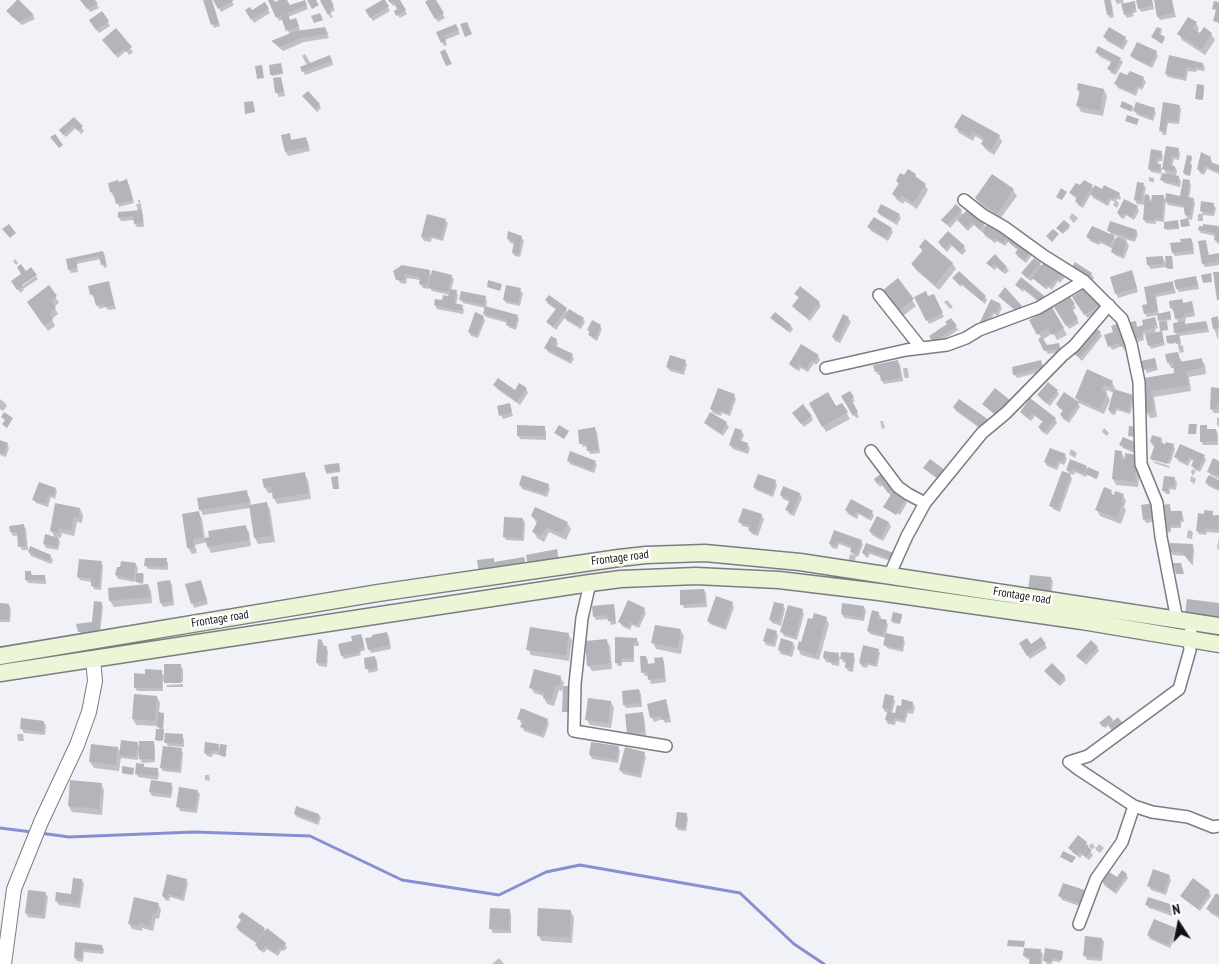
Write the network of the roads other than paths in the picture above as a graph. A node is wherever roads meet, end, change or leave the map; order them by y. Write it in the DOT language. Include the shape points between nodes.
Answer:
graph roads {
  1 [pos="964,200"];
  2 [pos="1084,281"];
  3 [pos="879,295"];
  4 [pos="1109,304"];
  5 [pos="921,348"];
  6 [pos="826,368"];
  7 [pos="871,451"];
  8 [pos="925,503"];
  9 [pos="618,558"];
  10 [pos="889,576"];
  11 [pos="621,579"];
  12 [pos="590,583"];
  13 [pos="1184,621"];
  14 [pos="1219,626"];
  15 [pos="1189,640"];
  16 [pos="1219,644"];
  17 [pos="0,656"];
  18 [pos="93,659"];
  19 [pos="0,673"];
  20 [pos="666,746"];
  21 [pos="1134,806"];
  22 [pos="1219,826"];
  23 [pos="1079,924"];
  24 [pos="4,964"];
  1 -- 2 [label="street"];
  2 -- 4 [label="street"];
  2 -- 5 [label="street" via="1038,308 966,338 947,345"];
  3 -- 5 [label="street"];
  4 -- 8 [label="street" via="1074,346 982,433"];
  4 -- 13 [label="street" via="1122,319 1131,344 1139,382 1141,464 1157,503 1161,537"];
  5 -- 6 [label="street"];
  7 -- 8 [label="street" via="898,487"];
  8 -- 10 [label="street"];
  9 -- 10 [label="main road, Frontage road" via="706,553 800,562"];
  9 -- 11 [label="main road"];
  9 -- 17 [label="main road, Frontage road" via="378,593"];
  10 -- 13 [label="main road, Frontage road"];
  11 -- 12 [label="main road"];
  11 -- 15 [label="main road" via="696,576 779,580 879,592"];
  12 -- 18 [label="main road"];
  12 -- 20 [label="street" via="582,618 574,731"];
  13 -- 14 [label="main road, Frontage road"];
  13 -- 15 [label="street"];
  15 -- 16 [label="main road"];
  15 -- 21 [label="street" via="1190,650 1179,689 1088,756 1070,762"];
  18 -- 19 [label="main road"];
  18 -- 24 [label="street" via="95,681 89,712 14,889"];
  21 -- 22 [label="street"];
  21 -- 23 [label="street" via="1122,842 1096,879"];
}
